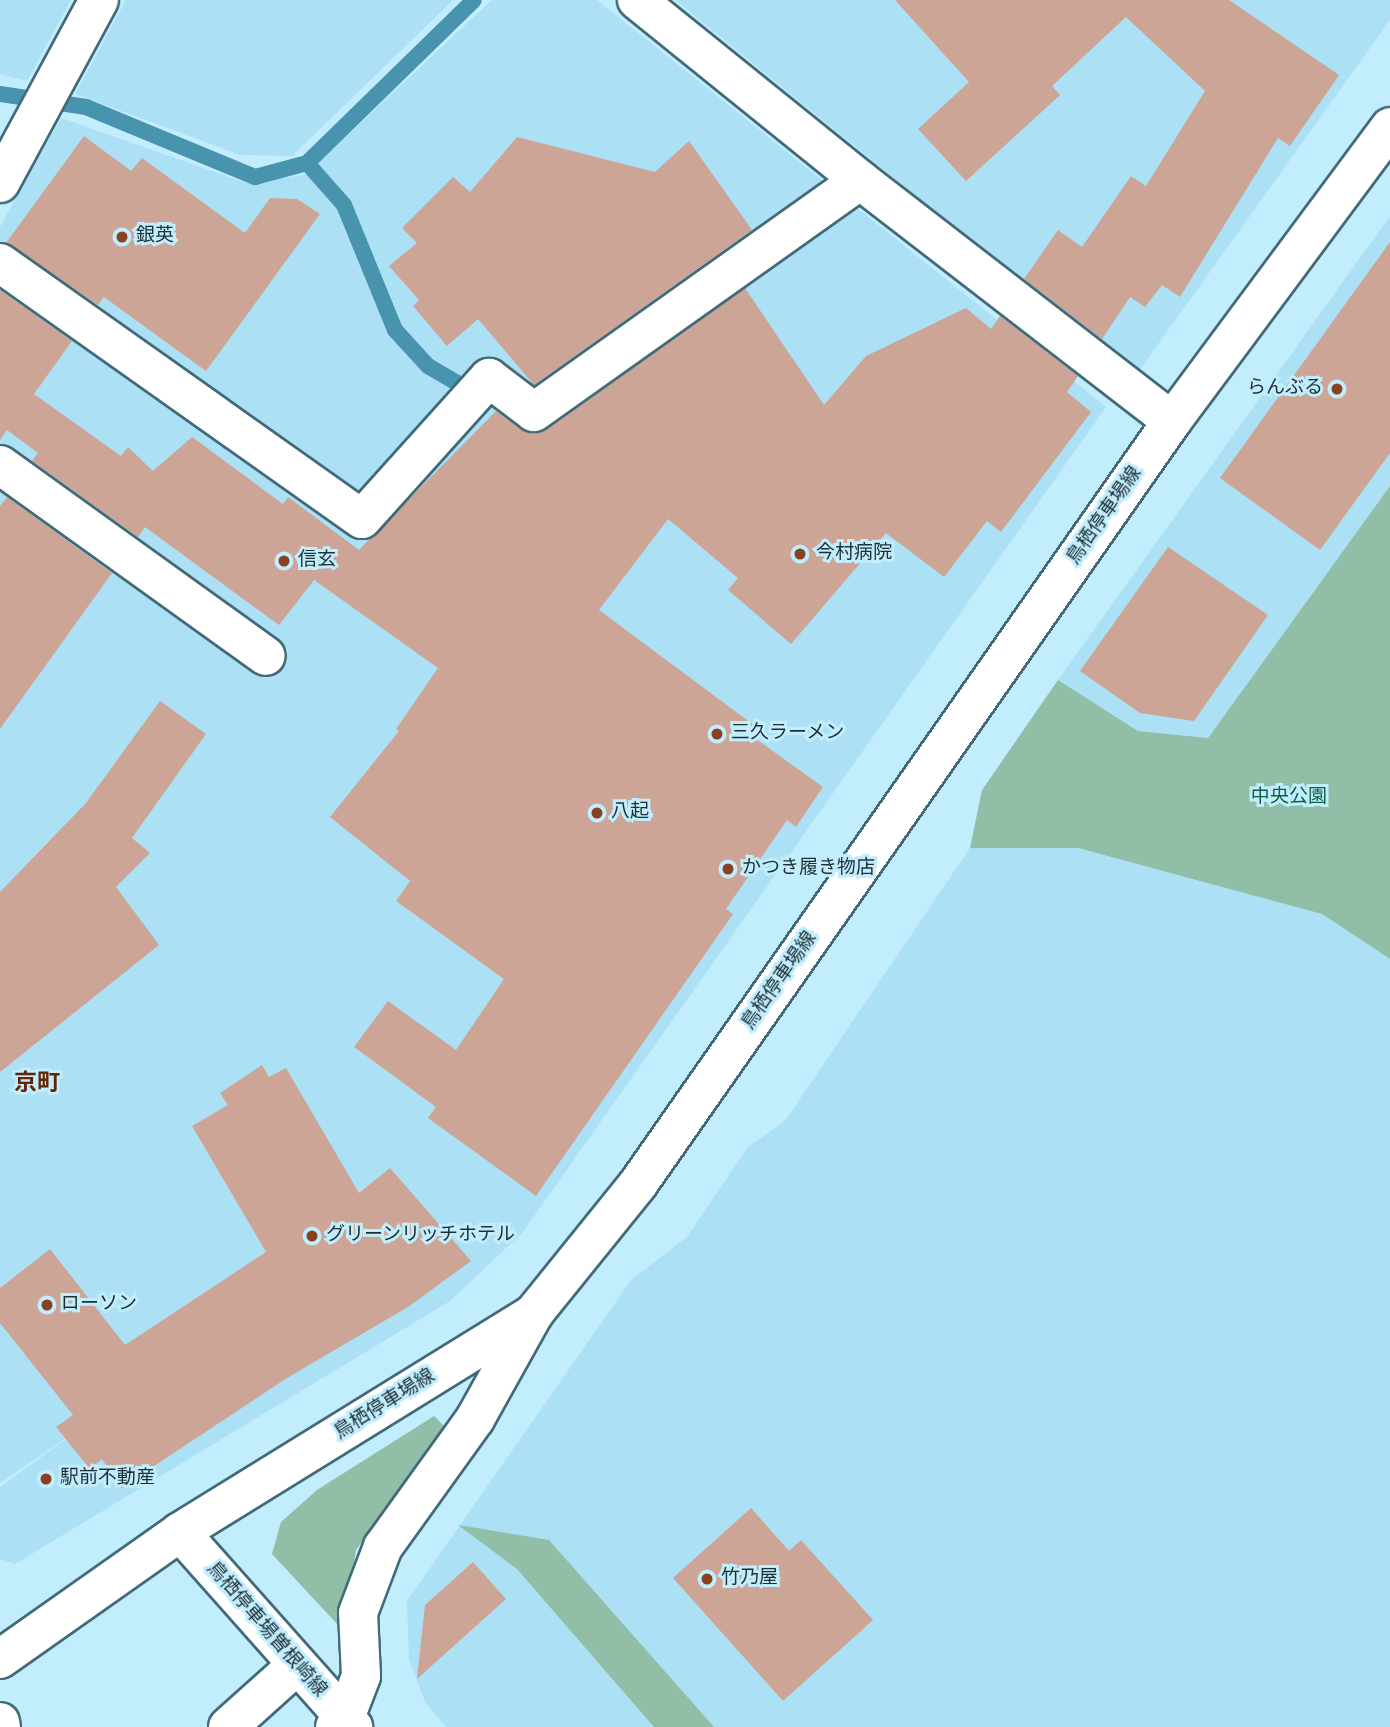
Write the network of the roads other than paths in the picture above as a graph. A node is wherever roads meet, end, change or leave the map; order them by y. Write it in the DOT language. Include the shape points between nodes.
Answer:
graph roads {
  1 [pos="99,0"];
  2 [pos="637,0"];
  3 [pos="1390,127"];
  4 [pos="860,180"];
  5 [pos="0,183"];
  6 [pos="0,263"];
  7 [pos="1172,421"];
  8 [pos="0,465"];
  9 [pos="266,656"];
  10 [pos="534,1312"];
  11 [pos="180,1532"];
  12 [pos="0,1659"];
  13 [pos="297,1665"];
  14 [pos="0,1722"];
  15 [pos="344,1724"];
  16 [pos="1,1727"];
  17 [pos="228,1727"];
  1 -- 5 [label="street"];
  2 -- 4 [label="street"];
  3 -- 7 [label="street, 鳥栖停車場線"];
  4 -- 6 [label="street" via="534,412 479,390 362,519"];
  4 -- 7 [label="street"];
  7 -- 10 [label="street, 鳥栖停車場線" via="638,1184"];
  8 -- 9 [label="street"];
  10 -- 11 [label="street, 鳥栖停車場線"];
  10 -- 15 [label="street" via="475,1419 383,1547 358,1613 361,1676"];
  11 -- 12 [label="street, 鳥栖停車場線"];
  11 -- 13 [label="street, 鳥栖停車場曽根崎線"];
  13 -- 15 [label="street, 鳥栖停車場曽根崎線"];
  13 -- 17 [label="street"];
  14 -- 16 [label="street"];
}
